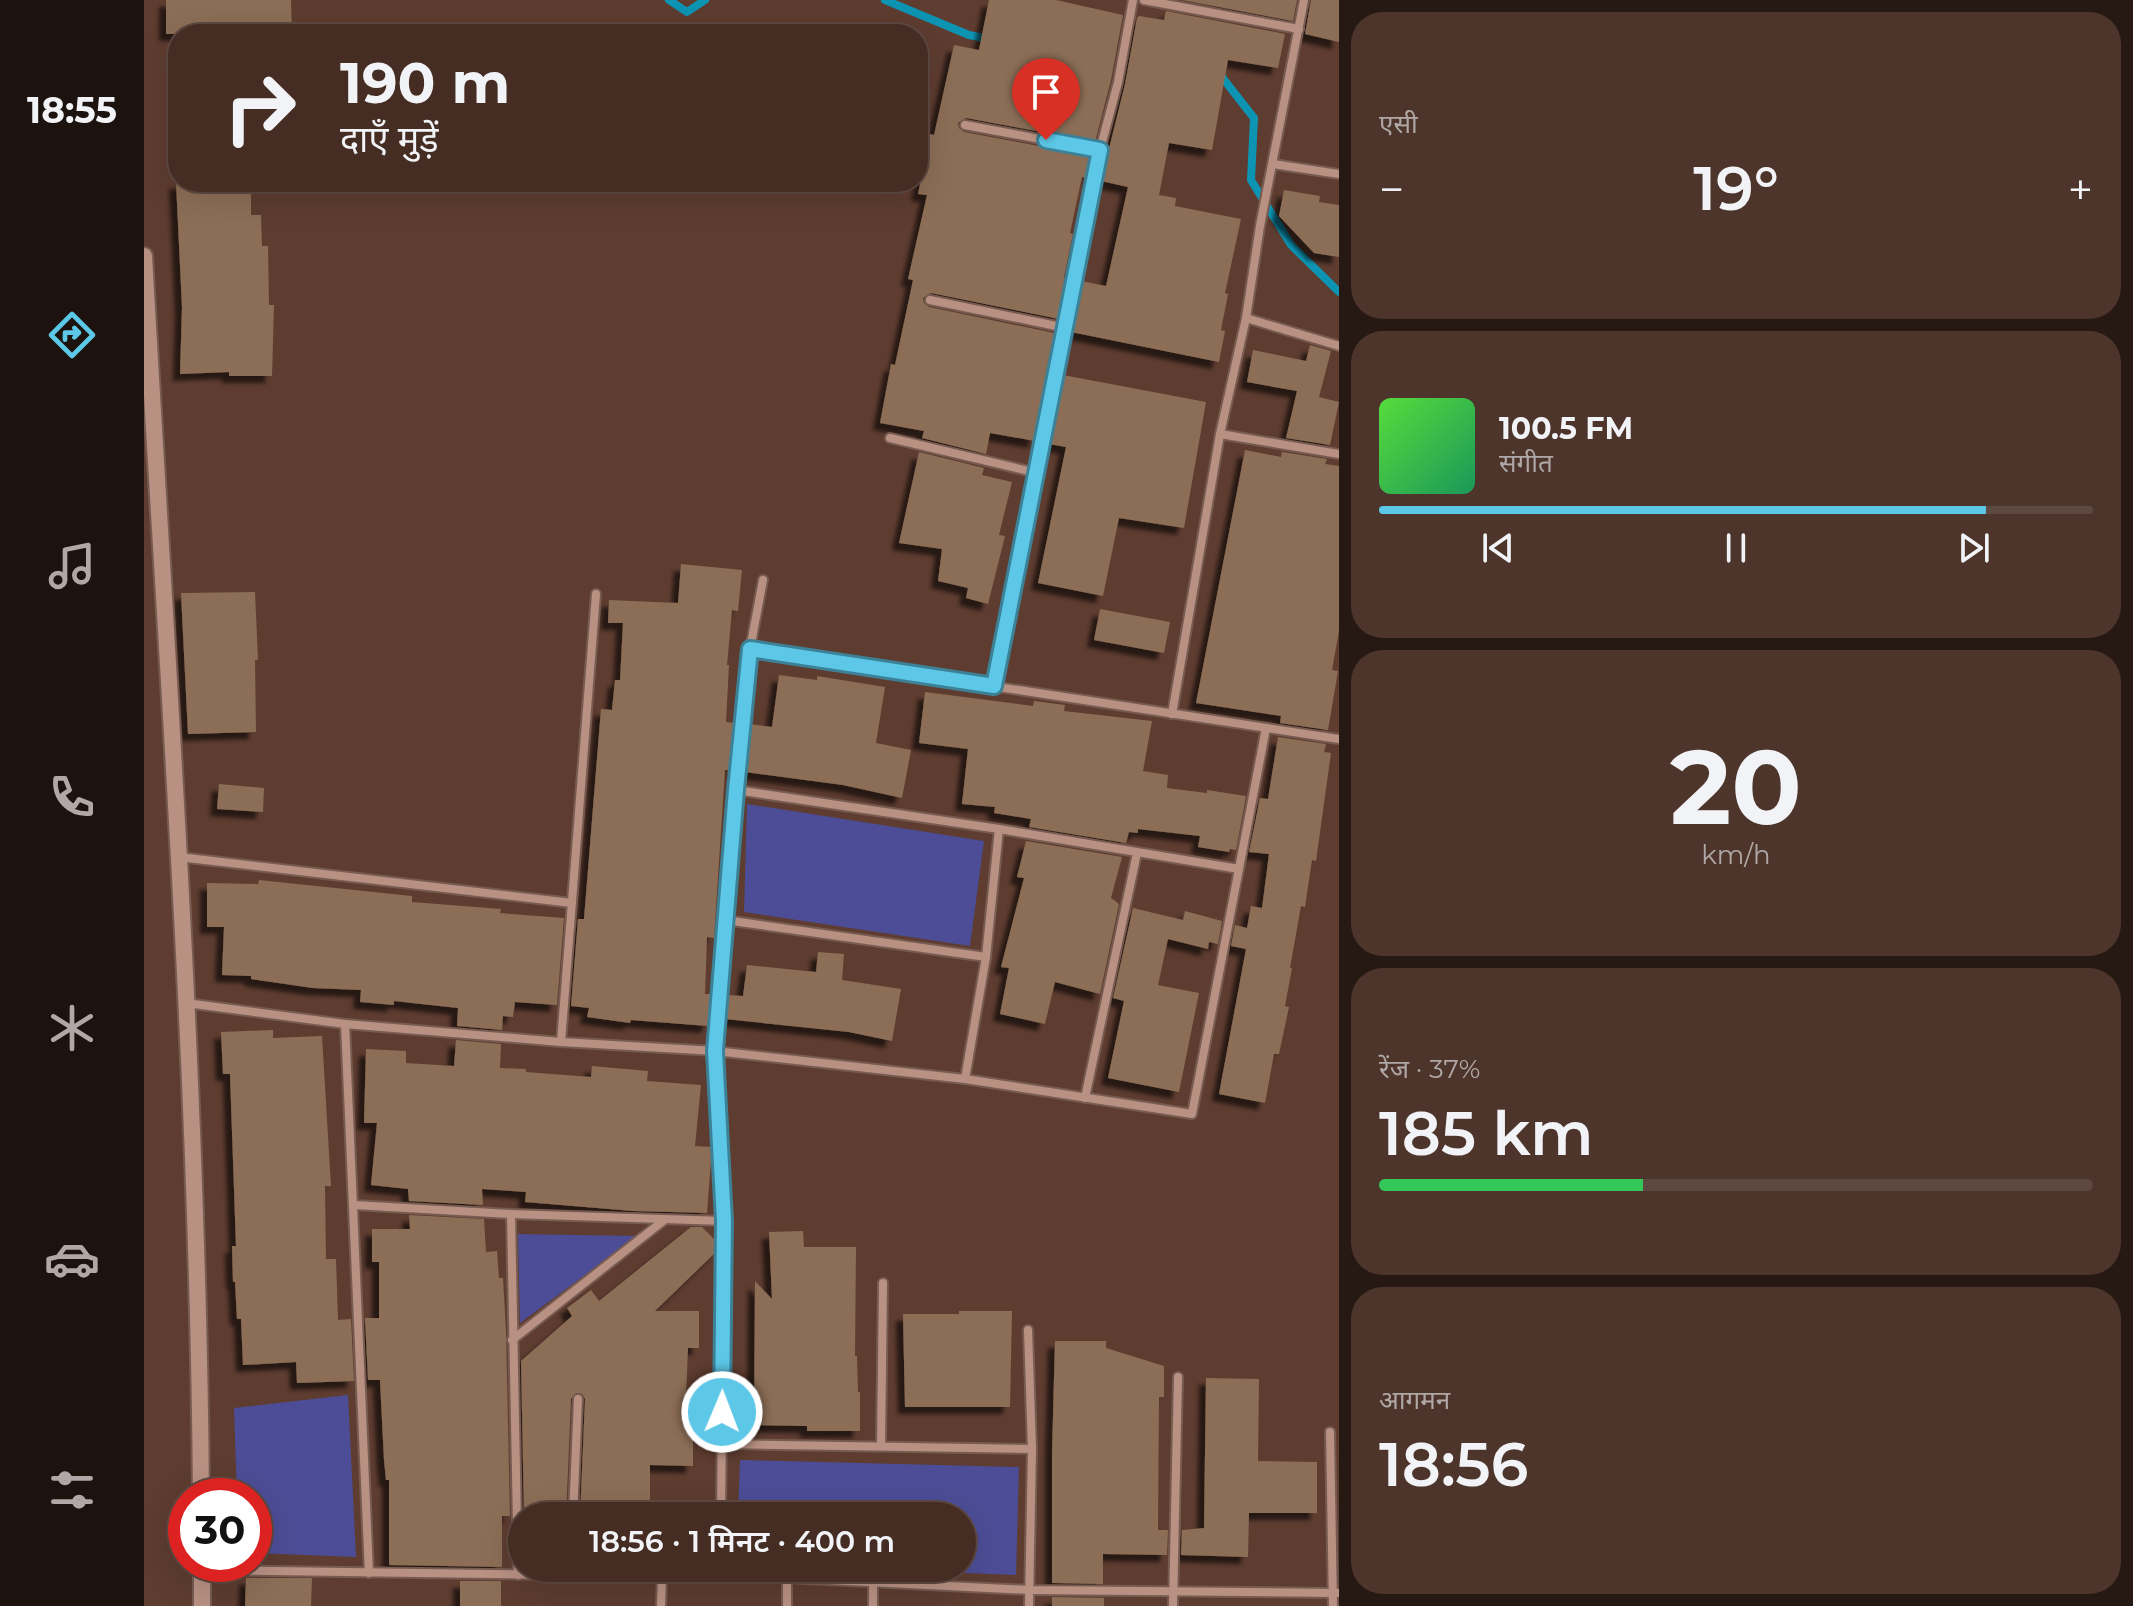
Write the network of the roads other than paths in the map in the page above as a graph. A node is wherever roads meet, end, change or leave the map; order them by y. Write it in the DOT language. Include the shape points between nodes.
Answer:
graph roads {
  1 [pos="1133,0"];
  2 [pos="1144,0"];
  3 [pos="1304,0"];
  4 [pos="1299,29"];
  5 [pos="965,125"];
  6 [pos="1100,150"];
  7 [pos="1273,164"];
  8 [pos="1339,174"];
  9 [pos="144,256"];
  10 [pos="930,300"];
  11 [pos="1246,318"];
  12 [pos="1066,328"];
  13 [pos="1339,346"];
  14 [pos="1220,434"];
  15 [pos="890,438"];
  16 [pos="1339,454"];
  17 [pos="1037,473"];
  18 [pos="763,580"];
  19 [pos="596,594"];
  20 [pos="750,649"];
  21 [pos="994,686"];
  22 [pos="1172,714"];
  23 [pos="1266,728"];
  24 [pos="1339,739"];
  25 [pos="736,790"];
  26 [pos="999,829"];
  27 [pos="1137,853"];
  28 [pos="177,857"];
  29 [pos="1239,869"];
  30 [pos="572,903"];
  31 [pos="725,920"];
  32 [pos="986,957"];
  33 [pos="185,1003"];
  34 [pos="345,1024"];
  35 [pos="561,1042"];
  36 [pos="715,1051"];
  37 [pos="965,1079"];
  38 [pos="1085,1098"];
  39 [pos="354,1205"];
  40 [pos="511,1214"];
  41 [pos="663,1221"];
  42 [pos="724,1221"];
  43 [pos="883,1283"];
  44 [pos="1028,1330"];
  45 [pos="512,1340"];
  46 [pos="1178,1377"];
  47 [pos="578,1399"];
  48 [pos="1330,1432"];
  49 [pos="722,1444"];
  50 [pos="881,1446"];
  51 [pos="1032,1449"];
  52 [pos="201,1478"];
  53 [pos="516,1502"];
  54 [pos="574,1502"];
  55 [pos="721,1502"];
  56 [pos="272,1570"];
  57 [pos="369,1573"];
  58 [pos="508,1575"];
  59 [pos="202,1582"];
  60 [pos="662,1582"];
  61 [pos="787,1582"];
  62 [pos="873,1582"];
  63 [pos="1030,1590"];
  64 [pos="1172,1592"];
  65 [pos="1336,1593"];
  66 [pos="202,1606"];
  67 [pos="661,1606"];
  68 [pos="787,1606"];
  69 [pos="873,1606"];
  70 [pos="1029,1606"];
  71 [pos="1173,1606"];
  72 [pos="1333,1606"];
  1 -- 6 [label="street"];
  2 -- 4 [label="street"];
  3 -- 4 [label="street"];
  4 -- 7 [label="street"];
  5 -- 6 [label="street"];
  6 -- 12 [label="street"];
  7 -- 8 [label="street"];
  7 -- 11 [label="street"];
  9 -- 28 [label="street"];
  10 -- 12 [label="street"];
  11 -- 13 [label="street"];
  11 -- 14 [label="street"];
  12 -- 17 [label="street"];
  14 -- 16 [label="street"];
  14 -- 22 [label="street"];
  15 -- 17 [label="street"];
  17 -- 21 [label="street"];
  18 -- 20 [label="street"];
  19 -- 30 [label="street"];
  20 -- 21 [label="street"];
  20 -- 25 [label="street"];
  21 -- 22 [label="street"];
  22 -- 23 [label="street"];
  23 -- 24 [label="street"];
  23 -- 29 [label="street"];
  25 -- 26 [label="street"];
  25 -- 31 [label="street"];
  26 -- 27 [label="street"];
  26 -- 32 [label="street"];
  27 -- 29 [label="street"];
  27 -- 38 [label="street"];
  28 -- 30 [label="street"];
  28 -- 33 [label="street"];
  29 -- 38 [label="street" via="1192,1114"];
  30 -- 35 [label="street"];
  31 -- 32 [label="street"];
  31 -- 36 [label="street"];
  32 -- 37 [label="street"];
  33 -- 34 [label="street"];
  33 -- 52 [label="street"];
  34 -- 35 [label="street"];
  34 -- 39 [label="street"];
  35 -- 36 [label="street"];
  36 -- 37 [label="street"];
  36 -- 42 [label="street"];
  37 -- 38 [label="street"];
  39 -- 40 [label="street"];
  39 -- 57 [label="street"];
  40 -- 41 [label="street"];
  40 -- 45 [label="street"];
  41 -- 42 [label="street"];
  41 -- 45 [label="street"];
  42 -- 49 [label="street"];
  43 -- 50 [label="street"];
  44 -- 51 [label="street"];
  45 -- 53 [label="street"];
  46 -- 64 [label="street"];
  47 -- 54 [label="street"];
  48 -- 65 [label="street"];
  49 -- 50 [label="street"];
  49 -- 55 [label="street"];
  50 -- 51 [label="street"];
  51 -- 63 [label="street"];
  56 -- 57 [label="street"];
  57 -- 58 [label="street"];
  59 -- 66 [label="street"];
  60 -- 67 [label="street"];
  61 -- 68 [label="street"];
  62 -- 63 [label="street"];
  62 -- 69 [label="street"];
  63 -- 64 [label="street"];
  63 -- 70 [label="street"];
  64 -- 65 [label="street"];
  64 -- 71 [label="street"];
  65 -- 72 [label="street"];
}
